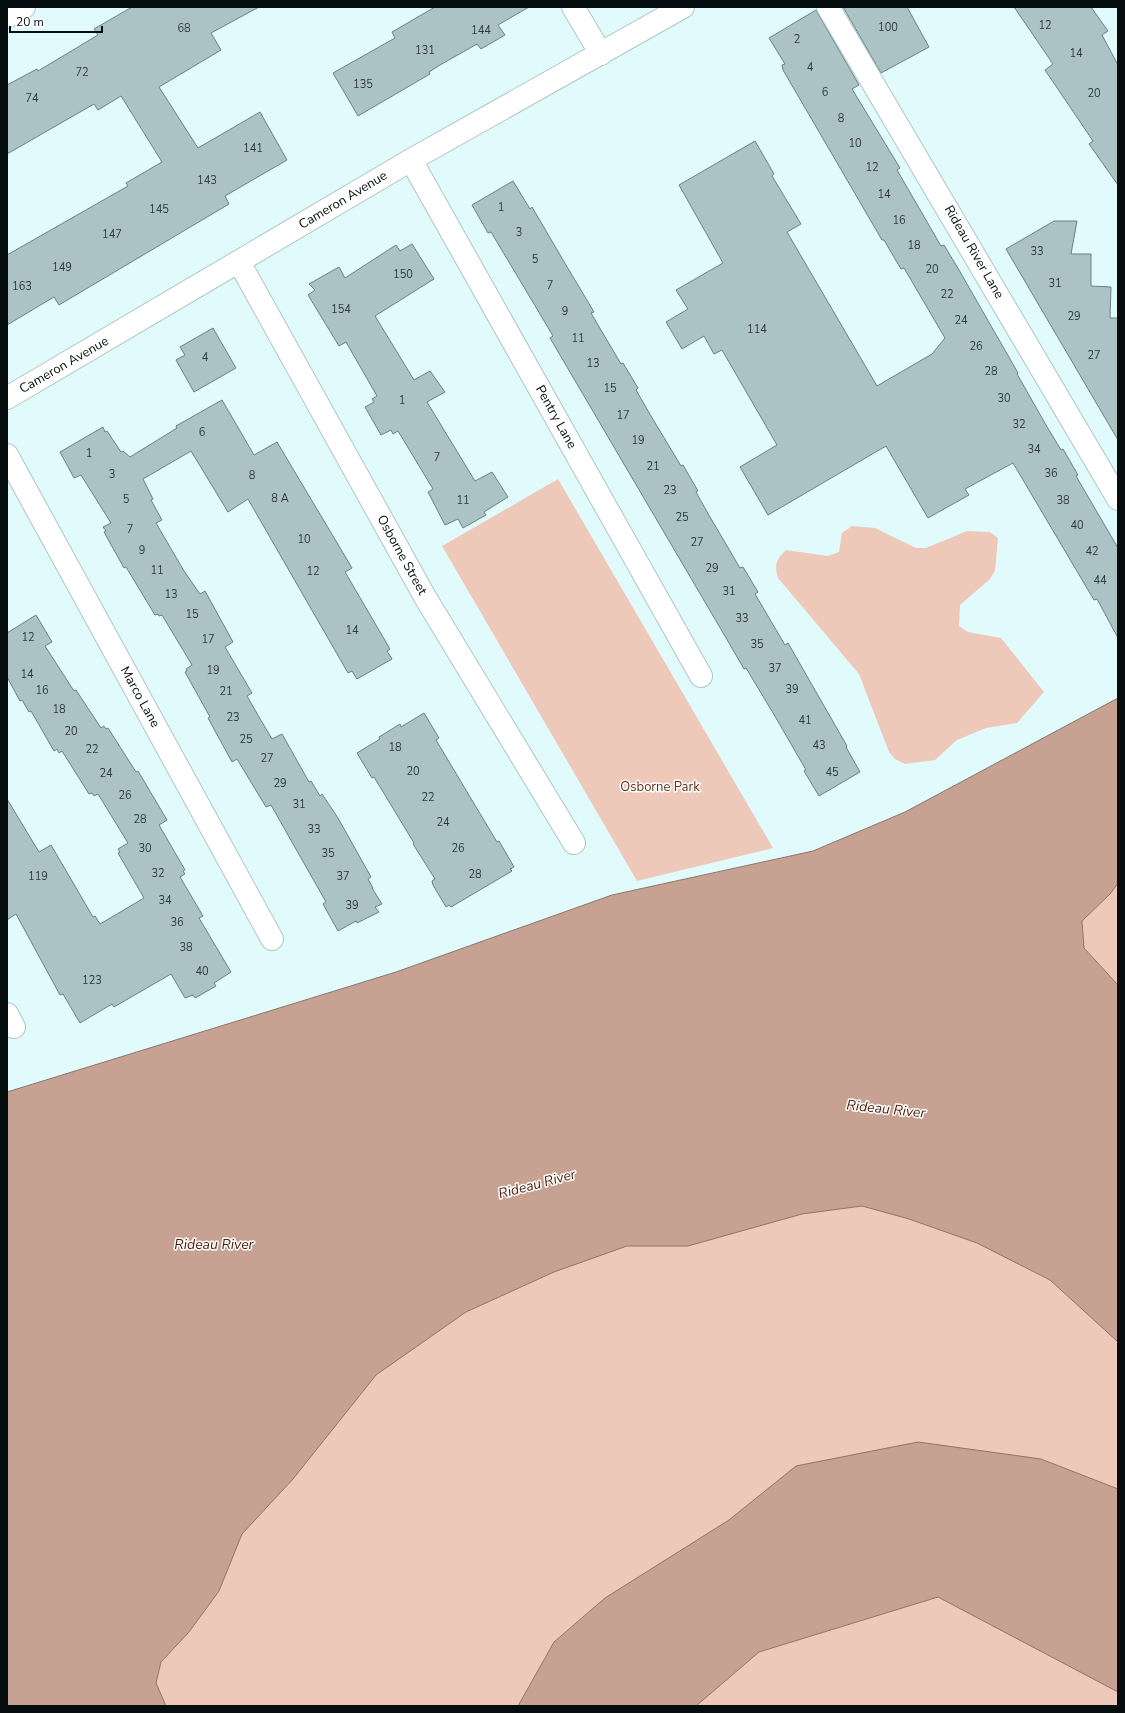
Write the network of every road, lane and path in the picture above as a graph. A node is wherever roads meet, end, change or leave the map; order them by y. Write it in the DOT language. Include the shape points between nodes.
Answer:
graph roads {
  1 [pos="24,7"];
  2 [pos="574,7"];
  3 [pos="683,7"];
  4 [pos="828,7"];
  5 [pos="7,17"];
  6 [pos="601,54"];
  7 [pos="411,160"];
  8 [pos="239,262"];
  9 [pos="7,398"];
  10 [pos="7,455"];
  11 [pos="1118,499"];
  12 [pos="701,676"];
  13 [pos="574,843"];
  14 [pos="272,939"];
  1 -- 5 [label="street"];
  2 -- 6 [label="street"];
  3 -- 6 [label="street, Cameron Avenue"];
  4 -- 11 [label="street, Rideau River Lane"];
  6 -- 7 [label="street, Cameron Avenue"];
  7 -- 8 [label="street, Cameron Avenue"];
  7 -- 12 [label="street, Pentry Lane"];
  8 -- 9 [label="street, Cameron Avenue"];
  8 -- 13 [label="street, Osborne Street" via="425,597"];
  10 -- 14 [label="street, Marco Lane"];
}
